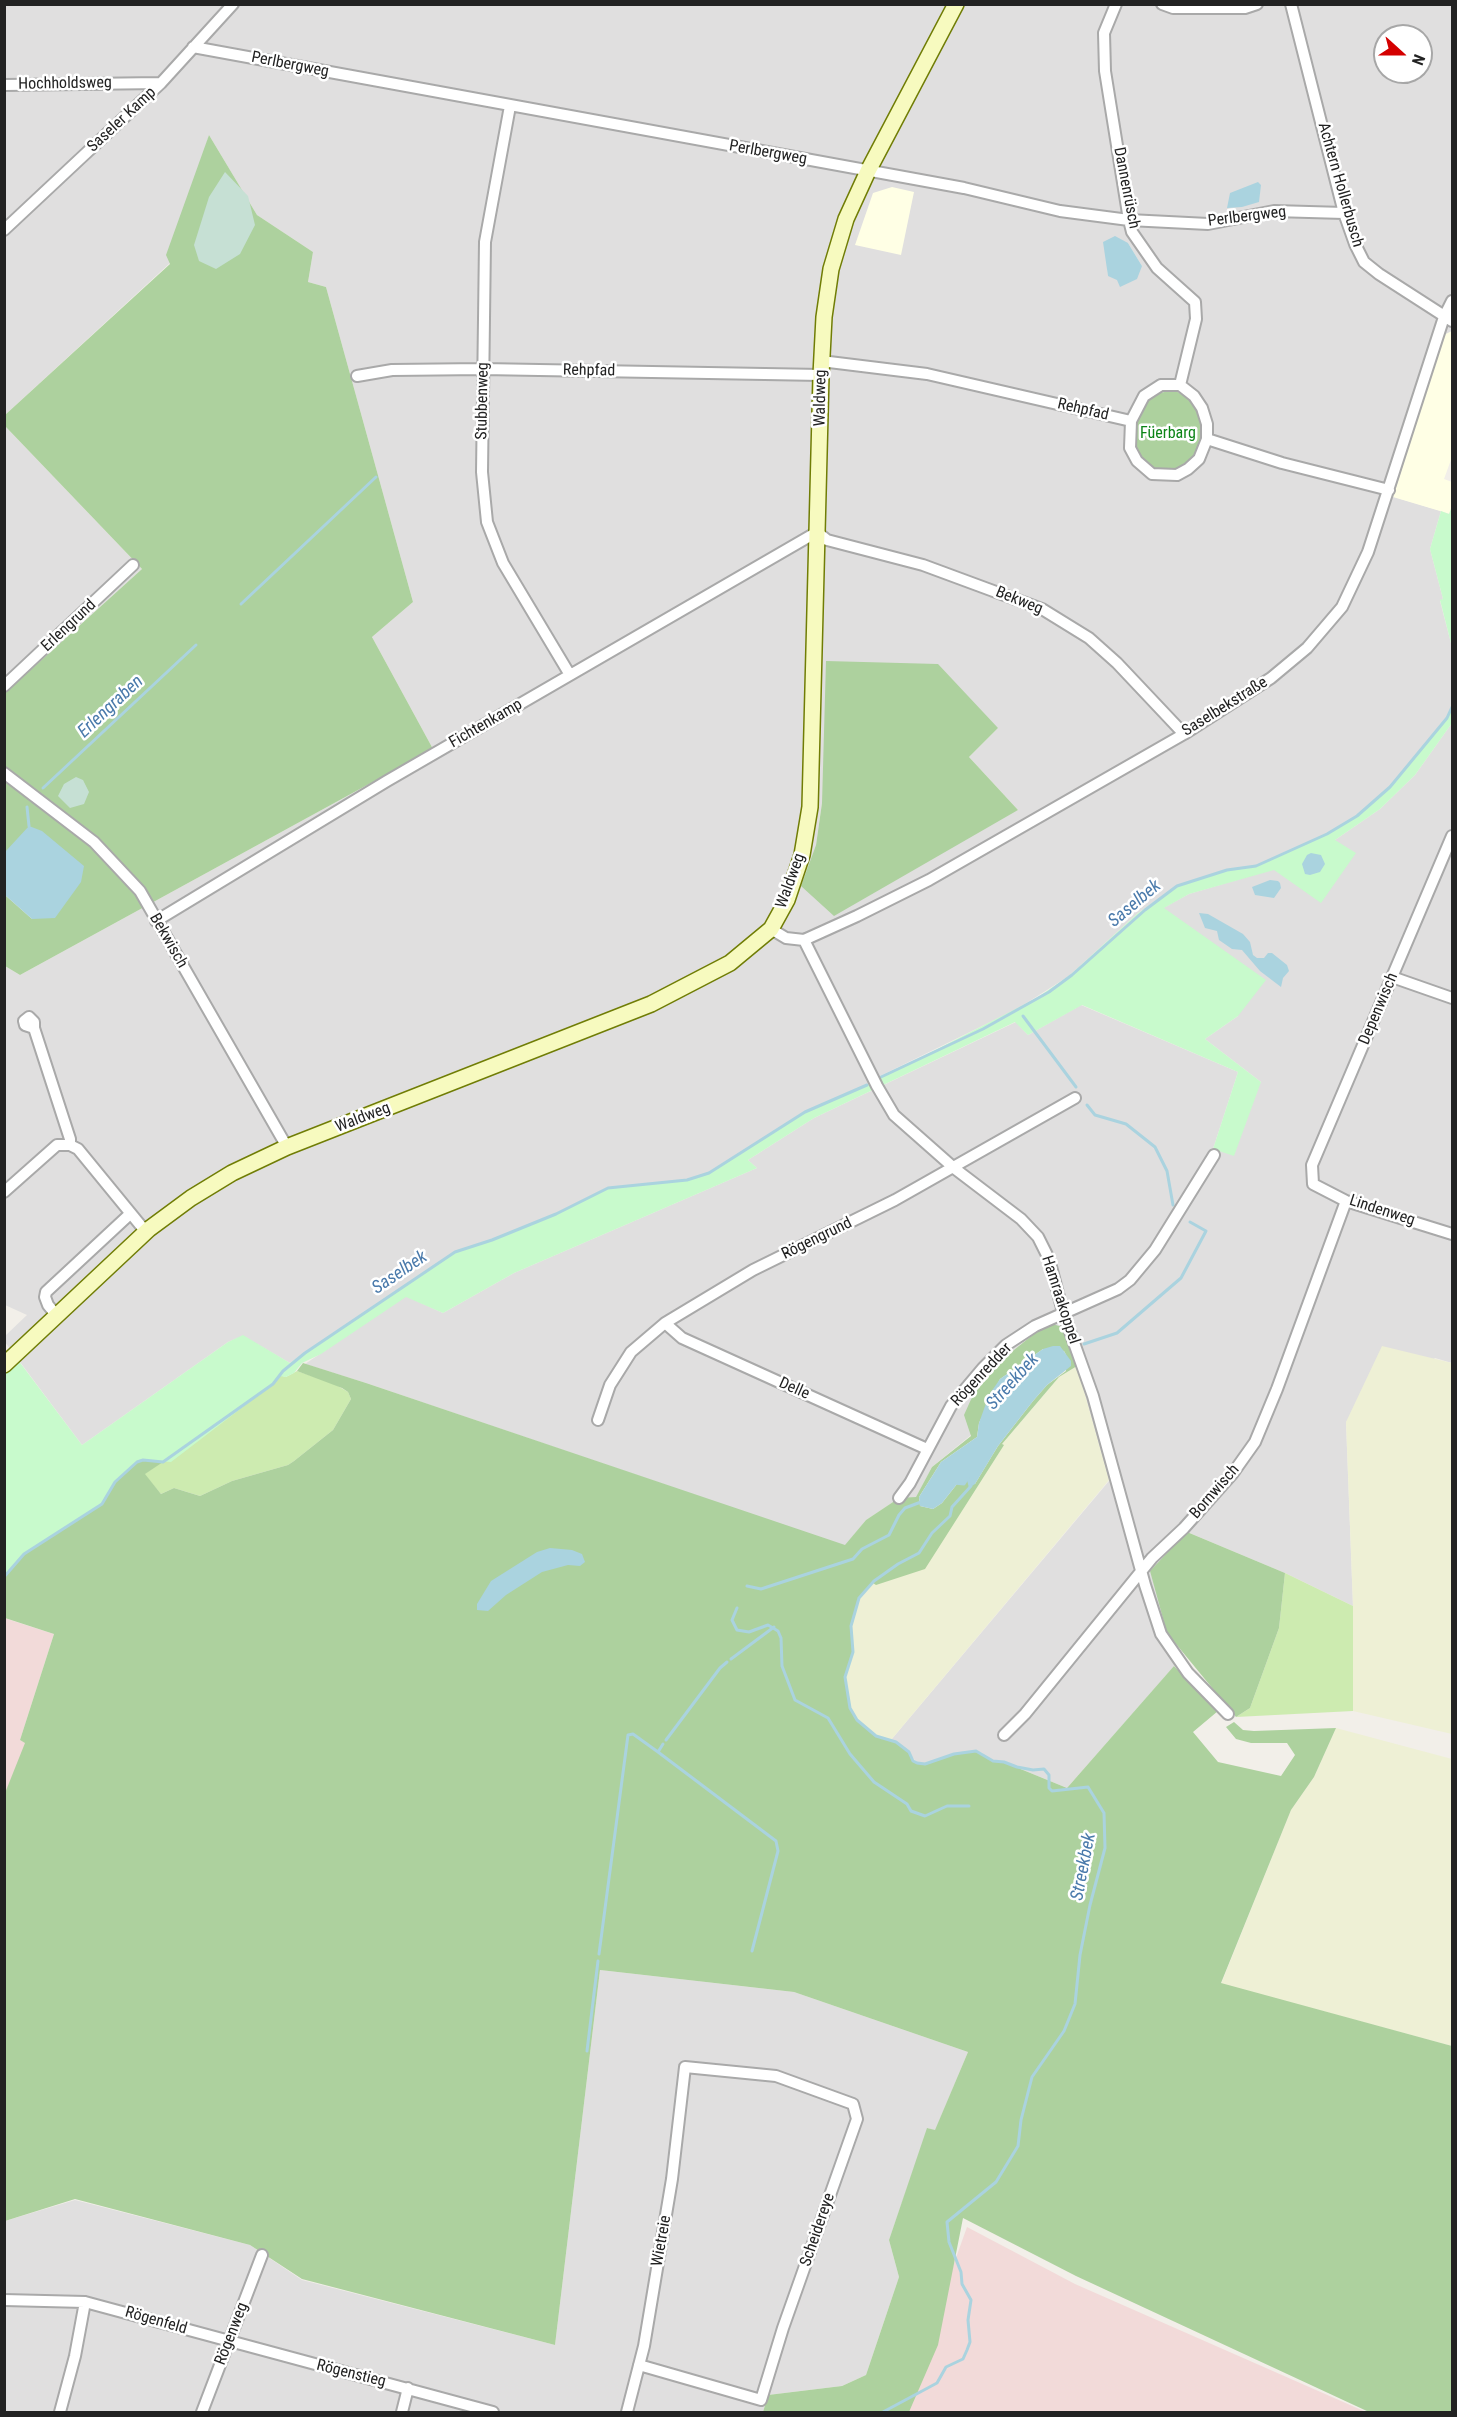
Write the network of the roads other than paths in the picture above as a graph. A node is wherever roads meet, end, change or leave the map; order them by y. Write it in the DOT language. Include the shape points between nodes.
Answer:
graph roads {
  1 [pos="233,4"];
  2 [pos="956,4"];
  3 [pos="1116,4"];
  4 [pos="1162,4"];
  5 [pos="1257,4"];
  6 [pos="1291,4"];
  7 [pos="193,47"];
  8 [pos="161,83"];
  9 [pos="4,85"];
  10 [pos="510,106"];
  11 [pos="868,171"];
  12 [pos="1344,213"];
  13 [pos="1129,220"];
  14 [pos="4,230"];
  15 [pos="1452,301"];
  16 [pos="1448,319"];
  17 [pos="821,368"];
  18 [pos="483,369"];
  19 [pos="357,376"];
  20 [pos="1180,384"];
  21 [pos="1131,421"];
  22 [pos="1207,439"];
  23 [pos="1389,490"];
  24 [pos="817,532"];
  25 [pos="133,565"];
  26 [pos="570,675"];
  27 [pos="4,686"];
  28 [pos="1184,734"];
  29 [pos="4,773"];
  30 [pos="1452,836"];
  31 [pos="156,921"];
  32 [pos="771,929"];
  33 [pos="804,940"];
  34 [pos="1392,977"];
  35 [pos="1452,998"];
  36 [pos="34,1028"];
  37 [pos="1075,1098"];
  38 [pos="70,1145"];
  39 [pos="287,1147"];
  40 [pos="1214,1155"];
  41 [pos="954,1168"];
  42 [pos="1313,1184"];
  43 [pos="4,1192"];
  44 [pos="1346,1201"];
  45 [pos="130,1214"];
  46 [pos="146,1232"];
  47 [pos="1452,1234"];
  48 [pos="1063,1312"];
  49 [pos="57,1316"];
  50 [pos="665,1323"];
  51 [pos="4,1365"];
  52 [pos="598,1420"];
  53 [pos="927,1449"];
  54 [pos="899,1498"];
  55 [pos="1142,1571"];
  56 [pos="1228,1714"];
  57 [pos="1004,1735"];
  58 [pos="685,2067"];
  59 [pos="262,2255"];
  60 [pos="4,2300"];
  61 [pos="85,2302"];
  62 [pos="228,2342"];
  63 [pos="639,2365"];
  64 [pos="408,2388"];
  65 [pos="473,2409"];
  66 [pos="60,2412"];
  67 [pos="202,2412"];
  68 [pos="402,2412"];
  69 [pos="493,2412"];
  70 [pos="627,2412"];
  1 -- 7 [label="street, Saseler Kamp"];
  2 -- 11 [label="main road, Waldweg"];
  3 -- 13 [label="street, Dannenrüsch" via="1104,33 1105,71"];
  4 -- 5 [label="street" via="1173,8 1245,8"];
  6 -- 12 [label="street, Achtern Hollerbusch"];
  7 -- 8 [label="street, Saseler Kamp"];
  7 -- 10 [label="street, Perlbergweg"];
  8 -- 9 [label="street, Hochholdsweg"];
  8 -- 14 [label="street, Saseler Kamp"];
  10 -- 11 [label="street, Perlbergweg"];
  10 -- 18 [label="street, Stubbenweg" via="485,242"];
  11 -- 13 [label="street, Perlbergweg" via="1060,211"];
  11 -- 17 [label="main road, Waldweg" via="846,219 831,269"];
  12 -- 13 [label="street, Perlbergweg" via="1274,211 1208,224"];
  12 -- 16 [label="street, Achtern Hollerbusch" via="1364,262"];
  13 -- 20 [label="street, Dannenrüsch" via="1132,232 1157,268 1195,302 1196,319"];
  15 -- 16 [label="street, Saselbekstraße"];
  16 -- 23 [label="street, Saselbekstraße"];
  17 -- 18 [label="street, Rehpfad"];
  17 -- 21 [label="street, Rehpfad" via="927,374"];
  17 -- 24 [label="main road, Waldweg"];
  18 -- 19 [label="street, Rehpfad" via="392,370"];
  18 -- 26 [label="street, Stubbenweg" via="482,472 487,522 503,563"];
  20 -- 21 [label="street" via="1161,385 1144,396"];
  20 -- 22 [label="street" via="1202,408"];
  21 -- 22 [label="street" via="1130,447 1137,461 1152,474 1177,475 1188,469 1198,459"];
  22 -- 23 [label="street"];
  23 -- 28 [label="street, Saselbekstraße" via="1368,552 1342,607 1307,648 1271,678"];
  24 -- 26 [label="street, Fichtenkamp"];
  24 -- 28 [label="street, Bekweg" via="827,540 923,565 1042,609 1089,638"];
  24 -- 32 [label="main road, Waldweg" via="810,807 802,855 787,900"];
  25 -- 27 [label="street, Erlengrund"];
  26 -- 31 [label="street, Fichtenkamp"];
  28 -- 33 [label="street, Saselbekstraße" via="929,880"];
  29 -- 31 [label="street, Bekwisch" via="94,842 140,891"];
  30 -- 34 [label="street, Depenwisch"];
  31 -- 39 [label="street, Bekwisch"];
  32 -- 33 [label="street" via="786,938"];
  32 -- 39 [label="main road, Waldweg" via="729,963 651,1004"];
  33 -- 41 [label="street, Hamraakoppel" via="894,1115"];
  34 -- 35 [label="street"];
  34 -- 42 [label="street, Depenwisch" via="1312,1166"];
  36 -- 38 [label="street"];
  37 -- 41 [label="street, Rögengrund"];
  38 -- 43 [label="street" via="57,1145"];
  38 -- 45 [label="street" via="78,1149"];
  39 -- 46 [label="main road, Waldweg" via="232,1173"];
  40 -- 48 [label="street, Rögenredder" via="1140,1271 1118,1289"];
  41 -- 48 [label="street, Hamraakoppel" via="1021,1219 1038,1237 1049,1259"];
  41 -- 50 [label="street, Rögengrund" via="753,1270"];
  42 -- 44 [label="street, Lindenweg"];
  44 -- 47 [label="street, Lindenweg"];
  44 -- 55 [label="street, Bornwisch" via="1255,1442 1233,1473"];
  45 -- 46 [label="street"];
  45 -- 49 [label="street" via="46,1292 48,1305"];
  46 -- 49 [label="main road, Waldweg"];
  48 -- 53 [label="street, Rögenredder" via="1006,1345 951,1406"];
  48 -- 55 [label="street, Hamraakoppel" via="1093,1396"];
  49 -- 51 [label="main road, Waldweg"];
  50 -- 52 [label="street, Rögengrund" via="631,1352 610,1385"];
  50 -- 53 [label="street, Delle" via="682,1338"];
  53 -- 54 [label="street, Rögenredder"];
  55 -- 56 [label="street, Hamraakoppel" via="1161,1634 1188,1673"];
  55 -- 57 [label="street, Bornwisch"];
  58 -- 63 [label="street, Wietreie" via="672,2180"];
  58 -- 63 [label="street, Scheidereye" via="776,2076 854,2104 857,2119 760,2400"];
  59 -- 62 [label="street, Rögenweg"];
  60 -- 61 [label="street, Rögenfeld"];
  61 -- 62 [label="street, Rögenfeld"];
  61 -- 66 [label="street"];
  62 -- 64 [label="street, Rögenstieg"];
  62 -- 67 [label="street, Rögenweg"];
  63 -- 70 [label="street, Wietreie"];
  64 -- 65 [label="street, Rögenstieg"];
  64 -- 68 [label="street"];
  65 -- 69 [label="street, Rögenstieg"];
}
